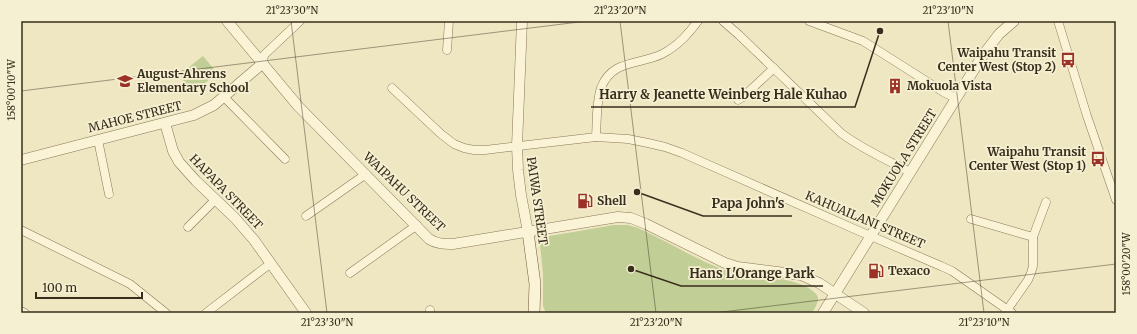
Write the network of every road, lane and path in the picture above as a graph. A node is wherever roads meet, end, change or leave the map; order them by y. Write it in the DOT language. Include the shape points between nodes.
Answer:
graph roads {
  1 [pos="227,21"];
  2 [pos="300,21"];
  3 [pos="449,21"];
  4 [pos="522,21"];
  5 [pos="698,21"];
  6 [pos="723,21"];
  7 [pos="809,21"];
  8 [pos="1014,21"];
  9 [pos="1058,21"];
  10 [pos="447,50"];
  11 [pos="263,63"];
  12 [pos="774,68"];
  13 [pos="392,88"];
  14 [pos="224,97"];
  15 [pos="956,98"];
  16 [pos="738,100"];
  17 [pos="165,123"];
  18 [pos="596,136"];
  19 [pos="98,140"];
  20 [pos="517,146"];
  21 [pos="285,159"];
  22 [pos="21,160"];
  23 [pos="910,172"];
  24 [pos="366,174"];
  25 [pos="109,194"];
  26 [pos="216,199"];
  27 [pos="1116,200"];
  28 [pos="1046,202"];
  29 [pos="306,216"];
  30 [pos="971,219"];
  31 [pos="417,226"];
  32 [pos="188,227"];
  33 [pos="21,230"];
  34 [pos="528,232"];
  35 [pos="871,236"];
  36 [pos="1033,238"];
  37 [pos="271,263"];
  38 [pos="350,273"];
  39 [pos="835,294"];
  40 [pos="21,311"];
  41 [pos="1008,312"];
  42 [pos="25,313"];
  43 [pos="166,313"];
  44 [pos="206,313"];
  45 [pos="306,313"];
  46 [pos="534,313"];
  47 [pos="823,313"];
  48 [pos="864,313"];
  1 -- 11 [label="street, WAIPAHU STREET"];
  2 -- 11 [label="street" via="264,55"];
  3 -- 10 [label="street"];
  4 -- 20 [label="street, PAIWA STREET"];
  5 -- 18 [label="street" via="673,48 655,57 623,64 609,74 599,96"];
  6 -- 12 [label="street"];
  7 -- 15 [label="street" via="863,41"];
  8 -- 15 [label="street, MOKUOLA STREET" via="991,44"];
  9 -- 27 [label="street"];
  11 -- 14 [label="street, MAHOE STREET"];
  11 -- 24 [label="street, WAIPAHU STREET" via="298,106"];
  12 -- 16 [label="street"];
  12 -- 23 [label="street" via="849,139"];
  13 -- 20 [label="street, KAHUAILANI STREET" via="454,144 474,150"];
  14 -- 17 [label="street, MAHOE STREET" via="204,111"];
  14 -- 21 [label="street"];
  15 -- 23 [label="street, MOKUOLA STREET"];
  17 -- 19 [label="street, MAHOE STREET"];
  17 -- 26 [label="street, HAPAPA STREET" via="179,162"];
  18 -- 20 [label="street, KAHUAILANI STREET"];
  18 -- 35 [label="street, KAHUAILANI STREET" via="628,139 682,153"];
  19 -- 22 [label="street, MAHOE STREET"];
  19 -- 25 [label="street"];
  20 -- 34 [label="street, PAIWA STREET" via="521,195"];
  23 -- 35 [label="street, MOKUOLA STREET"];
  24 -- 29 [label="street"];
  24 -- 31 [label="street, WAIPAHU STREET"];
  26 -- 32 [label="street"];
  26 -- 37 [label="street, HAPAPA STREET" via="254,240"];
  28 -- 36 [label="street"];
  30 -- 36 [label="street"];
  31 -- 34 [label="street, WAIPAHU STREET" via="429,238 443,244"];
  31 -- 38 [label="street"];
  33 -- 43 [label="street" via="130,284"];
  34 -- 39 [label="street, WAIPAHU STREET" via="618,217 632,218 725,264 801,275"];
  34 -- 46 [label="main road, PAIWA STREET" via="535,284"];
  35 -- 39 [label="street, MOKUOLA STREET"];
  35 -- 41 [label="street, KAHUAILANI STREET" via="952,271"];
  36 -- 41 [label="street" via="1031,272"];
  37 -- 44 [label="street"];
  37 -- 45 [label="street, HAPAPA STREET"];
  39 -- 47 [label="street, MOKUOLA STREET"];
  39 -- 48 [label="street, WAIPAHU STREET"];
  40 -- 42 [label="street"];
}
